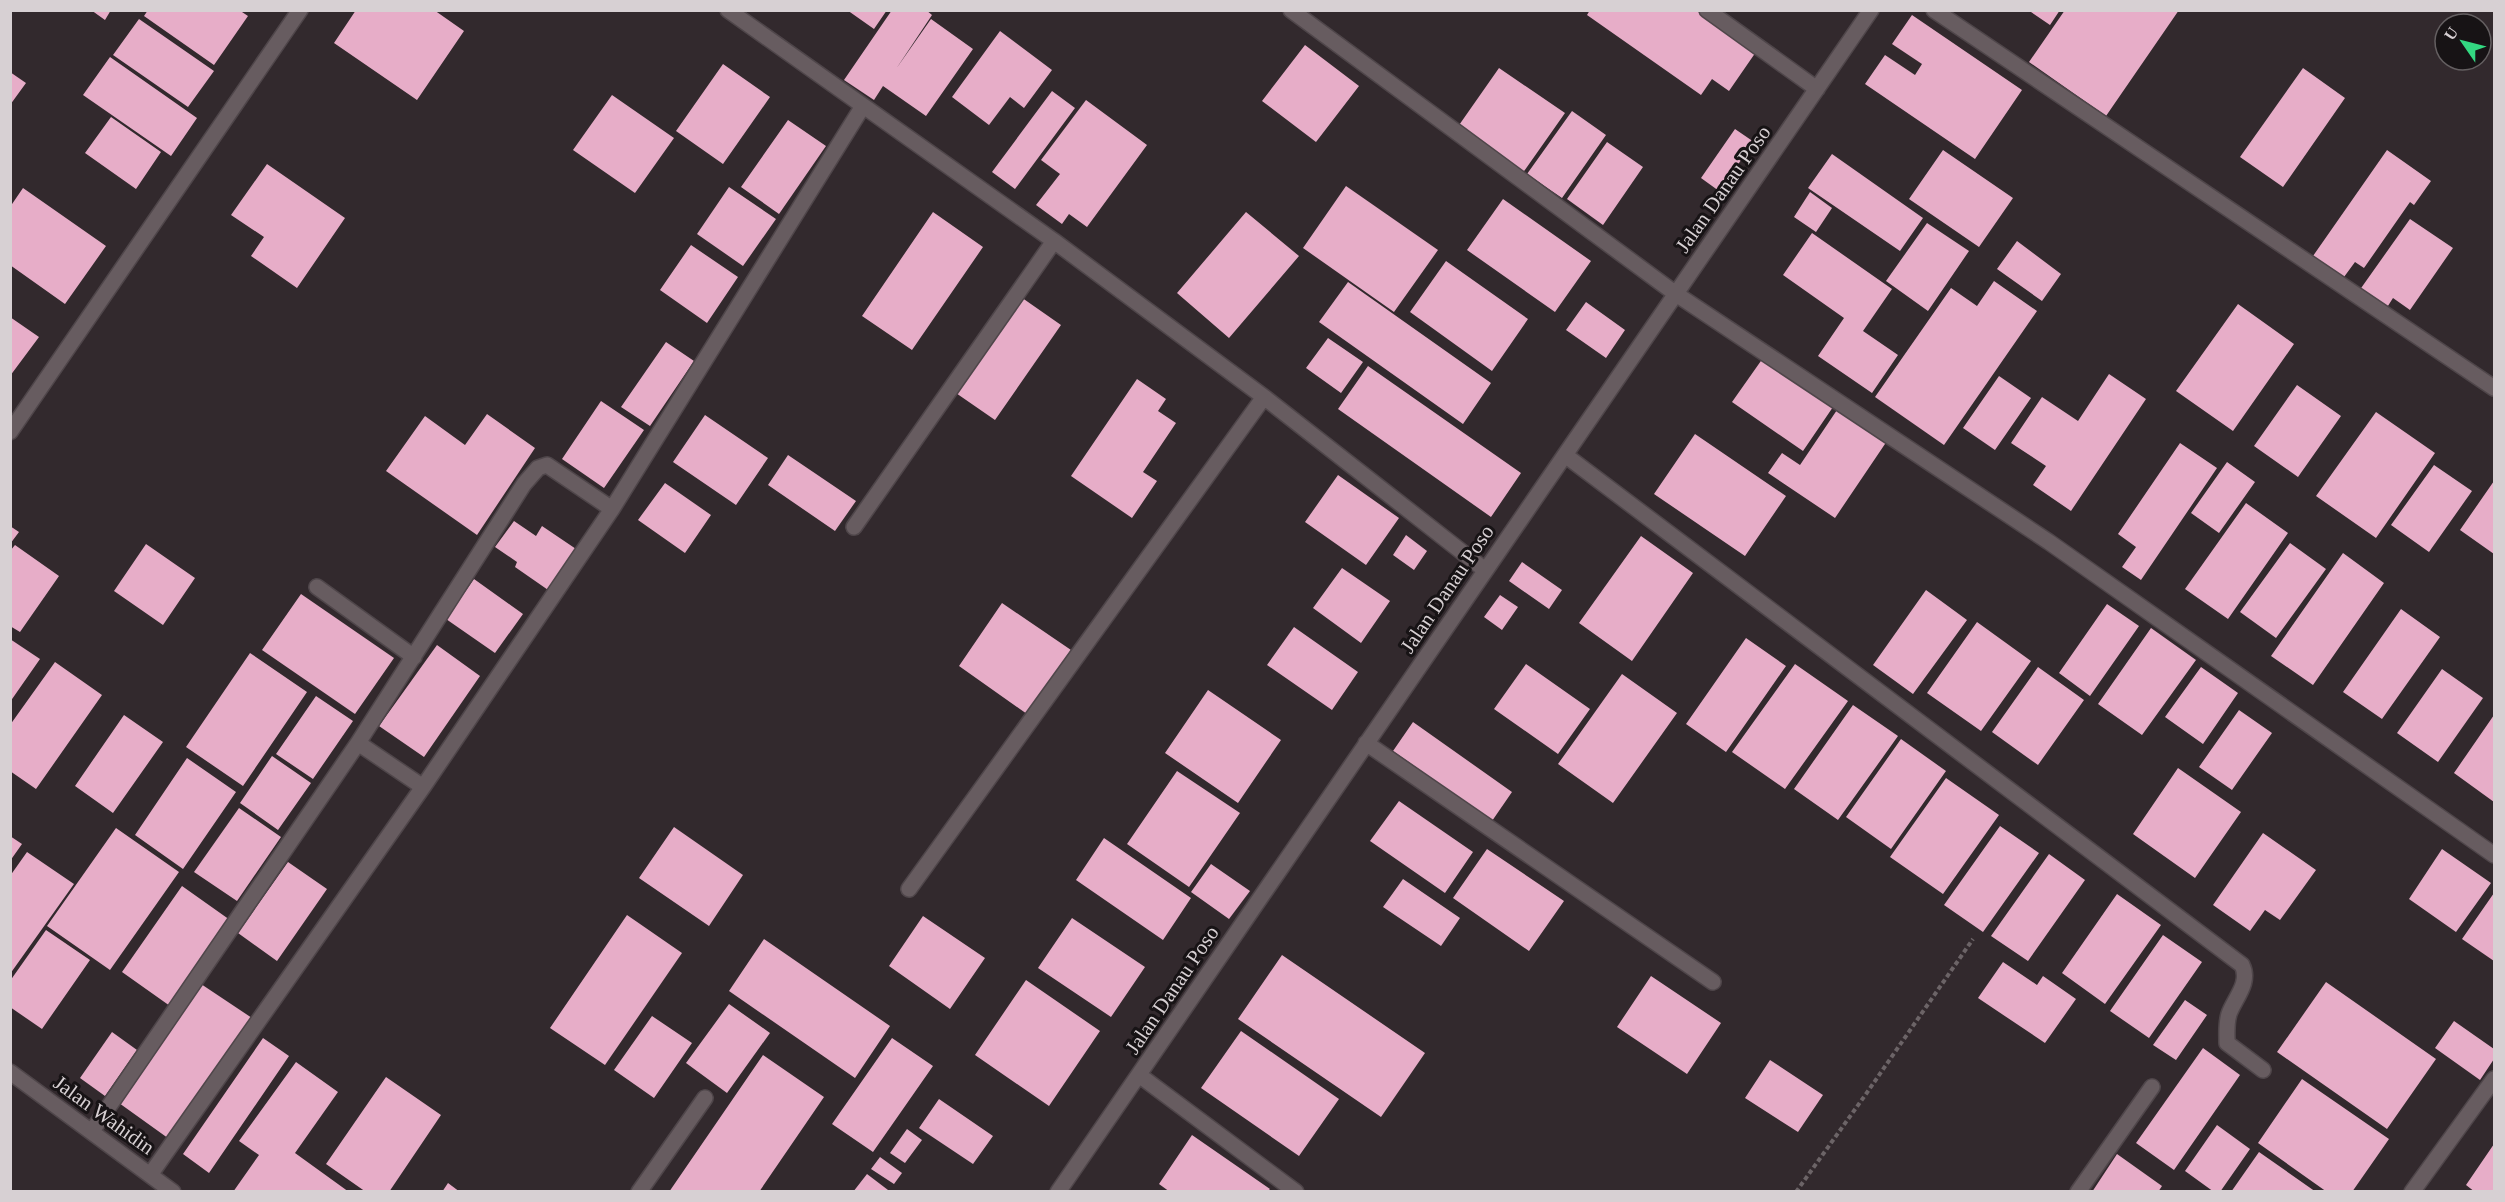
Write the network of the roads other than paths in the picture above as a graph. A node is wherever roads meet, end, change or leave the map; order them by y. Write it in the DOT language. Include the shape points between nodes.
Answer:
graph roads {
  1 [pos="300,10"];
  2 [pos="728,10"];
  3 [pos="1291,10"];
  4 [pos="1707,10"];
  5 [pos="1870,10"];
  6 [pos="1934,10"];
  7 [pos="1817,89"];
  8 [pos="863,106"];
  9 [pos="1054,241"];
  10 [pos="1676,294"];
  11 [pos="2494,388"];
  12 [pos="1264,397"];
  13 [pos="10,432"];
  14 [pos="1564,454"];
  15 [pos="612,509"];
  16 [pos="854,527"];
  17 [pos="1485,570"];
  18 [pos="317,587"];
  19 [pos="414,657"];
  20 [pos="358,743"];
  21 [pos="1366,743"];
  22 [pos="423,787"];
  23 [pos="2494,855"];
  24 [pos="909,890"];
  25 [pos="1713,982"];
  26 [pos="2263,1070"];
  27 [pos="10,1072"];
  28 [pos="1139,1075"];
  29 [pos="2494,1079"];
  30 [pos="2152,1087"];
  31 [pos="705,1098"];
  32 [pos="92,1131"];
  33 [pos="150,1175"];
  34 [pos="173,1191"];
  35 [pos="639,1191"];
  36 [pos="1058,1191"];
  37 [pos="1296,1191"];
  38 [pos="2078,1191"];
  39 [pos="2412,1191"];
  1 -- 13 [label="street"];
  2 -- 8 [label="street"];
  3 -- 10 [label="street"];
  4 -- 7 [label="street"];
  5 -- 7 [label="street, Jalan Danau Poso"];
  6 -- 11 [label="street"];
  7 -- 10 [label="street, Jalan Danau Poso"];
  8 -- 9 [label="street"];
  8 -- 15 [label="street"];
  9 -- 12 [label="street"];
  9 -- 16 [label="street"];
  10 -- 14 [label="street, Jalan Danau Poso"];
  10 -- 23 [label="street" via="2049,542"];
  12 -- 17 [label="street"];
  12 -- 24 [label="street"];
  14 -- 17 [label="street, Jalan Danau Poso"];
  14 -- 26 [label="street" via="2242,965 2245,977 2229,1012 2227,1043"];
  15 -- 19 [label="street" via="547,465 538,468"];
  15 -- 22 [label="street"];
  17 -- 21 [label="street, Jalan Danau Poso"];
  18 -- 19 [label="street"];
  19 -- 20 [label="street"];
  20 -- 22 [label="street"];
  20 -- 32 [label="street"];
  21 -- 25 [label="street"];
  21 -- 28 [label="street, Jalan Danau Poso"];
  22 -- 33 [label="street"];
  27 -- 32 [label="street, Jalan Wahidin"];
  28 -- 36 [label="street, Jalan Danau Poso"];
  28 -- 37 [label="street"];
  29 -- 39 [label="street"];
  30 -- 38 [label="street"];
  31 -- 35 [label="street"];
  32 -- 33 [label="street, Jalan Wahidin"];
  33 -- 34 [label="street, Jalan Wahidin"];
}
